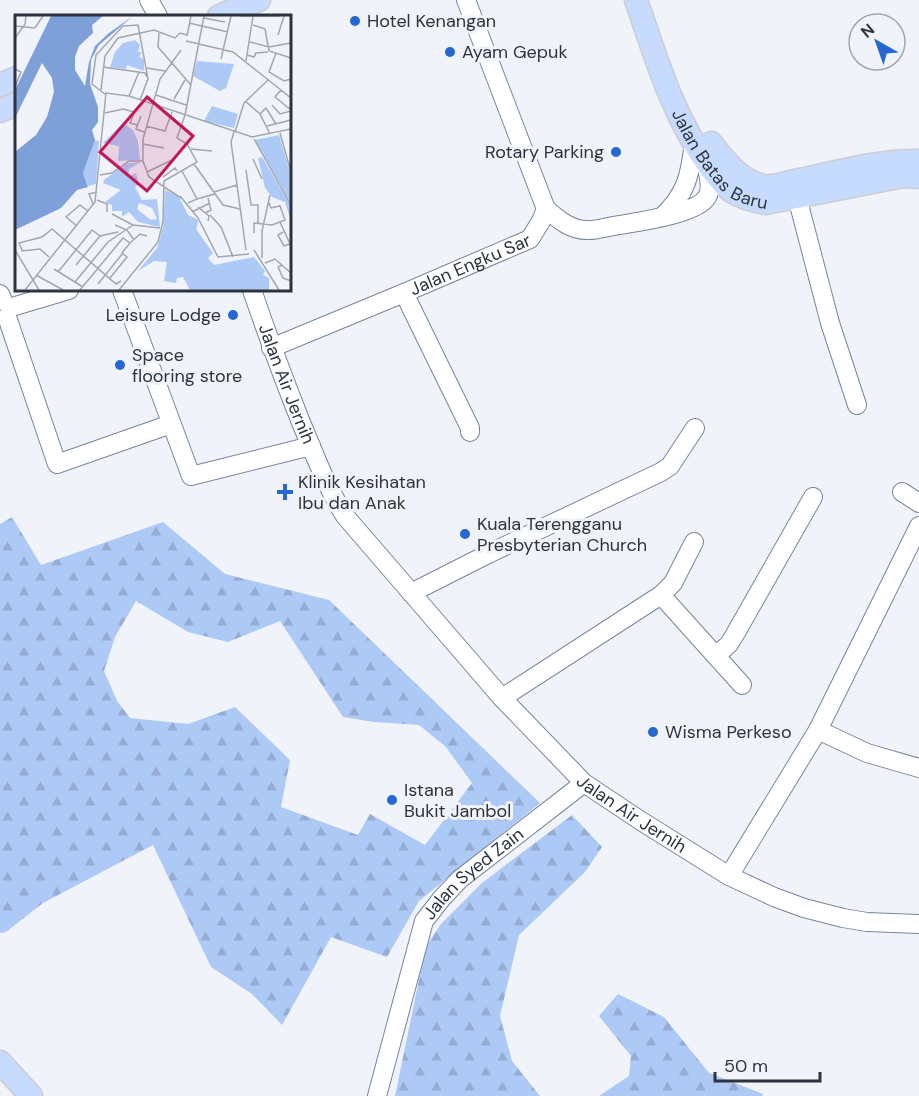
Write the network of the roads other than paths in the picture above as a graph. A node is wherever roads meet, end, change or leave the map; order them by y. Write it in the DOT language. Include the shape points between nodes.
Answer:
graph roads {
  1 [pos="149,0"];
  2 [pos="259,0"];
  3 [pos="466,0"];
  4 [pos="636,0"];
  5 [pos="647,0"];
  6 [pos="157,15"];
  7 [pos="222,15"];
  8 [pos="15,78"];
  9 [pos="0,85"];
  10 [pos="15,104"];
  11 [pos="0,111"];
  12 [pos="700,151"];
  13 [pos="919,161"];
  14 [pos="919,177"];
  15 [pos="797,197"];
  16 [pos="546,209"];
  17 [pos="662,218"];
  18 [pos="65,291"];
  19 [pos="122,291"];
  20 [pos="252,291"];
  21 [pos="404,293"];
  22 [pos="4,306"];
  23 [pos="271,348"];
  24 [pos="857,405"];
  25 [pos="171,424"];
  26 [pos="695,428"];
  27 [pos="470,432"];
  28 [pos="311,446"];
  29 [pos="902,492"];
  30 [pos="813,497"];
  31 [pos="919,503"];
  32 [pos="919,526"];
  33 [pos="694,542"];
  34 [pos="411,593"];
  35 [pos="661,595"];
  36 [pos="716,656"];
  37 [pos="742,685"];
  38 [pos="502,698"];
  39 [pos="819,730"];
  40 [pos="919,768"];
  41 [pos="584,783"];
  42 [pos="729,876"];
  43 [pos="919,924"];
  44 [pos="0,1062"];
  45 [pos="31,1096"];
  46 [pos="377,1096"];
  1 -- 6 [label="street"];
  2 -- 7 [label="main road"];
  3 -- 16 [label="street"];
  4 -- 12 [label="main road, Jalan Batas Baru" via="677,111"];
  5 -- 13 [label="main road, Jalan Batas Baru" via="690,109 728,165 747,180 766,187 902,160"];
  8 -- 9 [label="main road"];
  10 -- 11 [label="main road"];
  12 -- 15 [label="main road, Jalan Batas Baru" via="723,183 747,199 766,203"];
  12 -- 17 [label="street" via="675,205"];
  12 -- 17 [label="street" via="709,182 706,199 700,205"];
  14 -- 15 [label="main road, Jalan Batas Baru" via="903,176"];
  15 -- 24 [label="street" via="830,323"];
  16 -- 17 [label="street" via="558,220 587,230"];
  16 -- 21 [label="street, Jalan Engku Sar" via="530,239"];
  18 -- 22 [label="street"];
  19 -- 25 [label="street"];
  20 -- 23 [label="street, Jalan Air Jernih"];
  21 -- 23 [label="street, Jalan Engku Sar"];
  21 -- 27 [label="street"];
  22 -- 25 [label="street" via="57,464"];
  23 -- 28 [label="street, Jalan Air Jernih"];
  25 -- 28 [label="street" via="191,476"];
  26 -- 34 [label="street" via="670,466 661,472"];
  28 -- 34 [label="street, Jalan Air Jernih" via="345,516"];
  29 -- 31 [label="street"];
  30 -- 36 [label="street" via="734,636"];
  32 -- 39 [label="street"];
  33 -- 35 [label="street" via="674,582"];
  34 -- 38 [label="street, Jalan Air Jernih"];
  35 -- 36 [label="street"];
  35 -- 38 [label="street"];
  36 -- 37 [label="street"];
  38 -- 41 [label="street, Jalan Air Jernih"];
  39 -- 40 [label="street" via="867,753"];
  39 -- 42 [label="street"];
  41 -- 42 [label="street, Jalan Air Jernih"];
  41 -- 46 [label="street, Jalan Syed Zain" via="460,879 424,921"];
  42 -- 43 [label="street, Jalan Air Jernih" via="774,897 843,918"];
  44 -- 45 [label="main road"];
}
